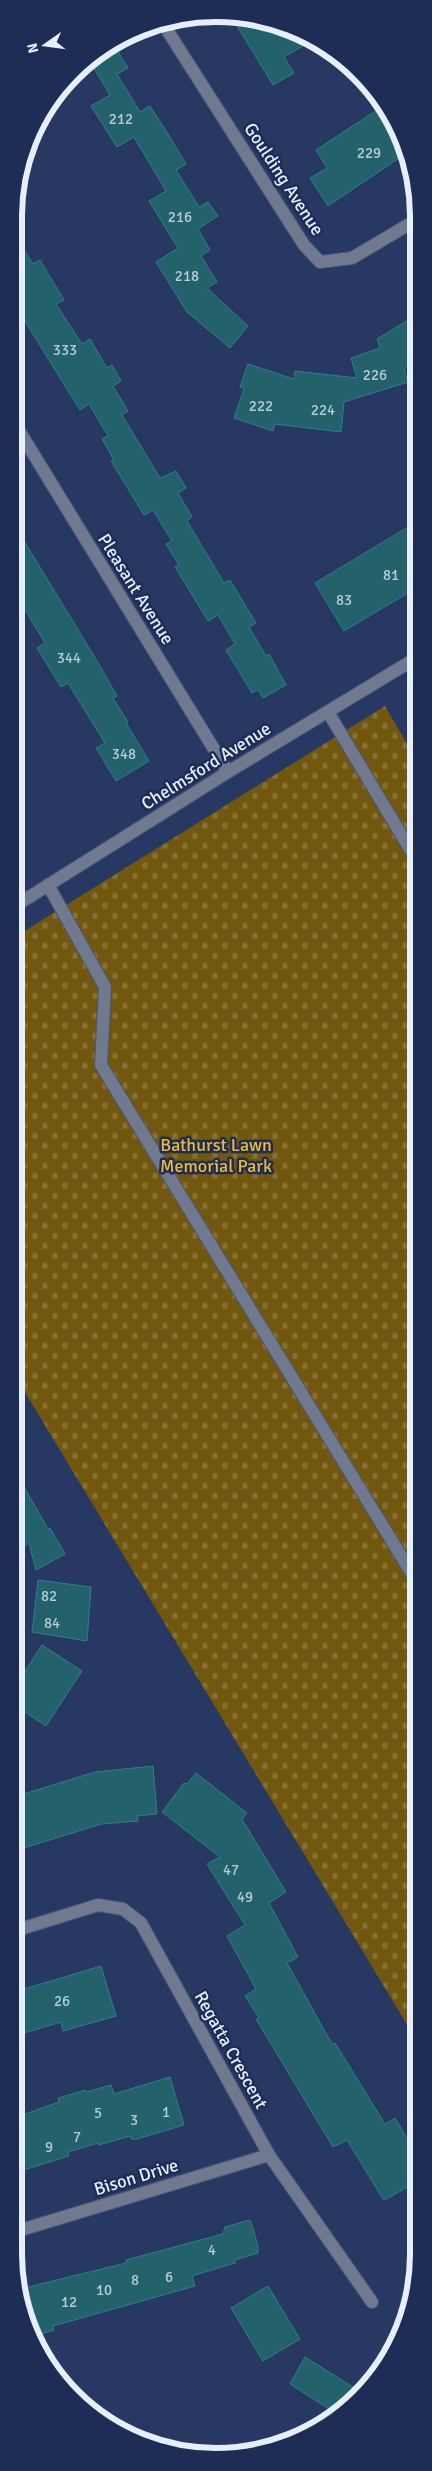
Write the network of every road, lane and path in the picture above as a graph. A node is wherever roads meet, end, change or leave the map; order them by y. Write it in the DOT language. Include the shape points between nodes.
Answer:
graph roads {
  1 [pos="166,29"];
  2 [pos="410,224"];
  3 [pos="22,435"];
  4 [pos="410,662"];
  5 [pos="328,712"];
  6 [pos="228,772"];
  7 [pos="410,849"];
  8 [pos="48,885"];
  9 [pos="22,902"];
  10 [pos="410,1571"];
  11 [pos="22,1929"];
  12 [pos="269,2155"];
  13 [pos="22,2230"];
  14 [pos="372,2302"];
  1 -- 2 [label="street, Goulding Avenue" via="304,245 320,262 352,258"];
  3 -- 6 [label="street, Pleasant Avenue"];
  4 -- 5 [label="street, Chelmsford Avenue"];
  5 -- 6 [label="street, Chelmsford Avenue"];
  5 -- 7 [label="street"];
  6 -- 8 [label="street, Chelmsford Avenue"];
  8 -- 9 [label="street, Chelmsford Avenue"];
  8 -- 10 [label="street" via="104,987 101,1065"];
  11 -- 12 [label="street, Regatta Crescent" via="98,1905 123,1909 141,1923"];
  12 -- 13 [label="street, Bison Drive"];
  12 -- 14 [label="street, Regatta Crescent"];
}
